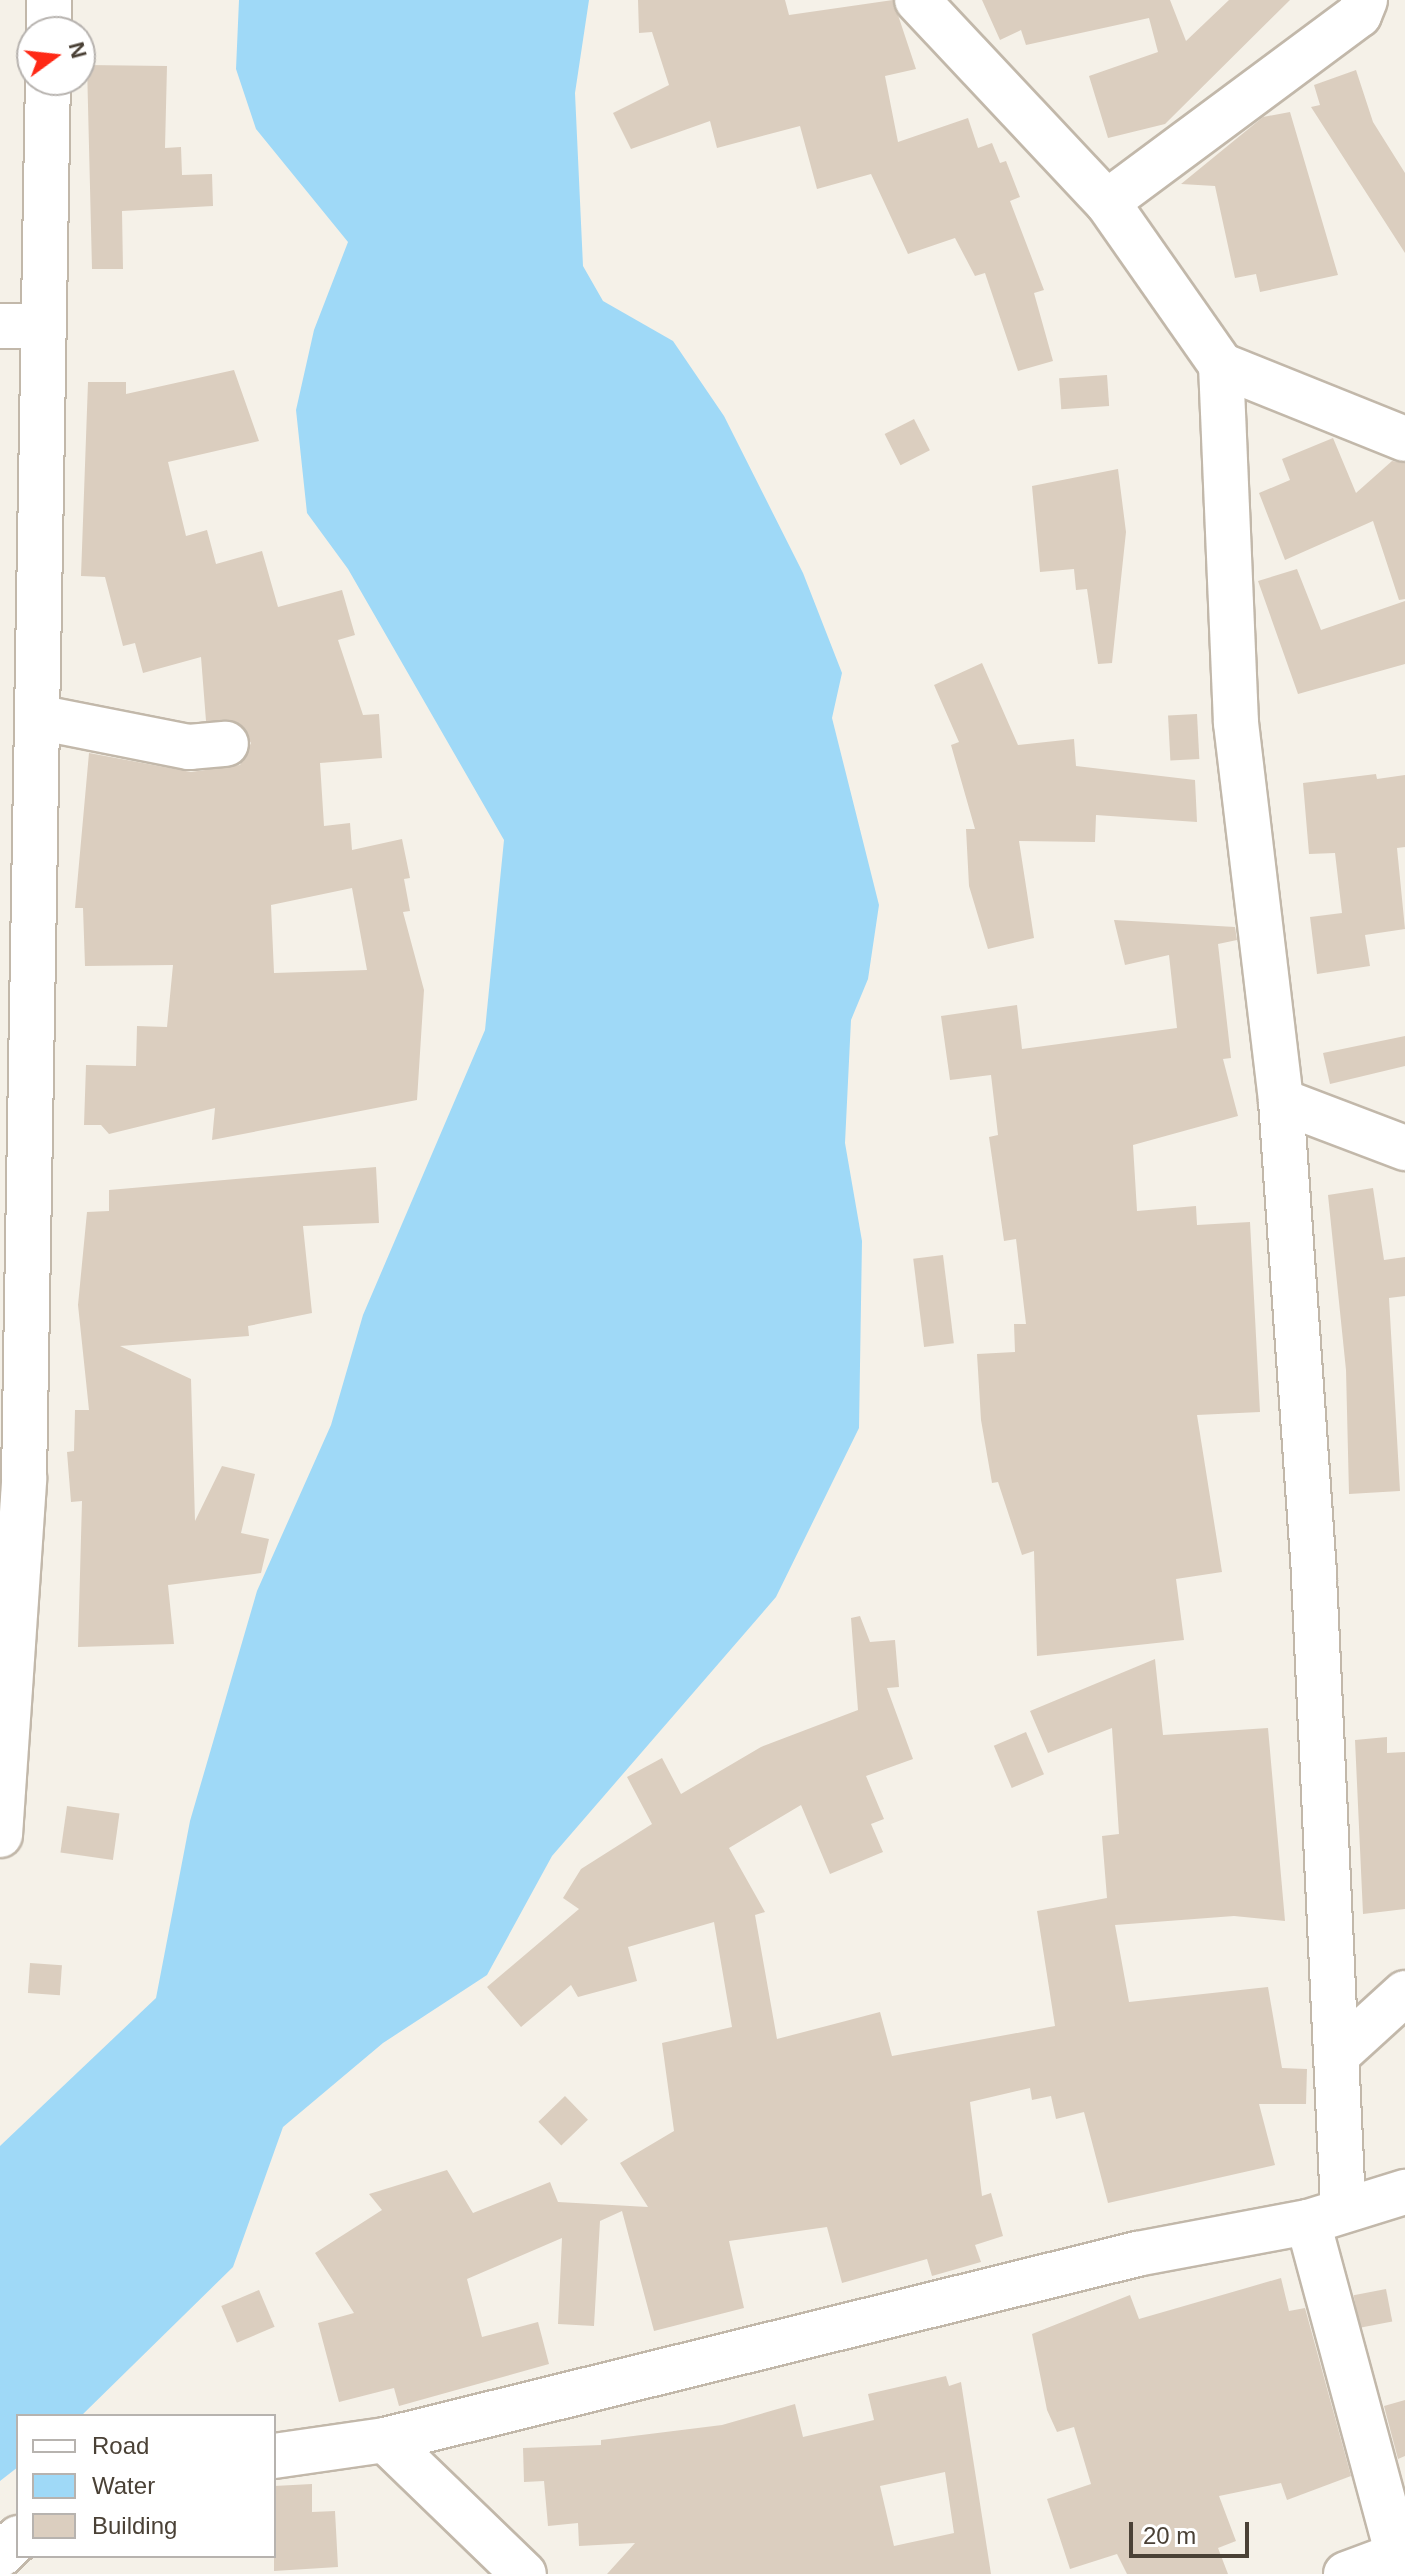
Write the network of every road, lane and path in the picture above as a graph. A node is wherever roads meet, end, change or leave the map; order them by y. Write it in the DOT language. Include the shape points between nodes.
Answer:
graph roads {
  1 [pos="917,0"];
  2 [pos="1365,0"];
  3 [pos="48,96"];
  4 [pos="1107,202"];
  5 [pos="0,326"];
  6 [pos="44,326"];
  7 [pos="1221,365"];
  8 [pos="1405,439"];
  9 [pos="37,717"];
  10 [pos="226,744"];
  11 [pos="18,952"];
  12 [pos="1281,1101"];
  13 [pos="1405,1148"];
  14 [pos="12,1479"];
  15 [pos="0,1835"];
  16 [pos="1405,1993"];
  17 [pos="1337,2055"];
  18 [pos="1405,2192"];
  19 [pos="1326,2214"];
  20 [pos="385,2440"];
  21 [pos="276,2456"];
  22 [pos="16,2540"];
  23 [pos="1402,2553"];
  24 [pos="0,2555"];
  25 [pos="524,2574"];
  26 [pos="1346,2574"];
  1 -- 4 [label="street"];
  2 -- 4 [label="street" via="1359,15"];
  3 -- 6 [label="street"];
  4 -- 7 [label="street"];
  5 -- 6 [label="street"];
  6 -- 9 [label="street"];
  7 -- 8 [label="street"];
  7 -- 12 [label="street" via="1236,723"];
  9 -- 10 [label="street" via="189,747"];
  9 -- 11 [label="street"];
  11 -- 14 [label="street"];
  12 -- 13 [label="street"];
  12 -- 17 [label="street"];
  14 -- 15 [label="street"];
  16 -- 17 [label="street"];
  17 -- 19 [label="street"];
  18 -- 19 [label="street"];
  19 -- 20 [label="street" via="1137,2254"];
  19 -- 23 [label="street"];
  20 -- 21 [label="street"];
  20 -- 25 [label="street"];
  22 -- 24 [label="street"];
  23 -- 26 [label="street"];
}
